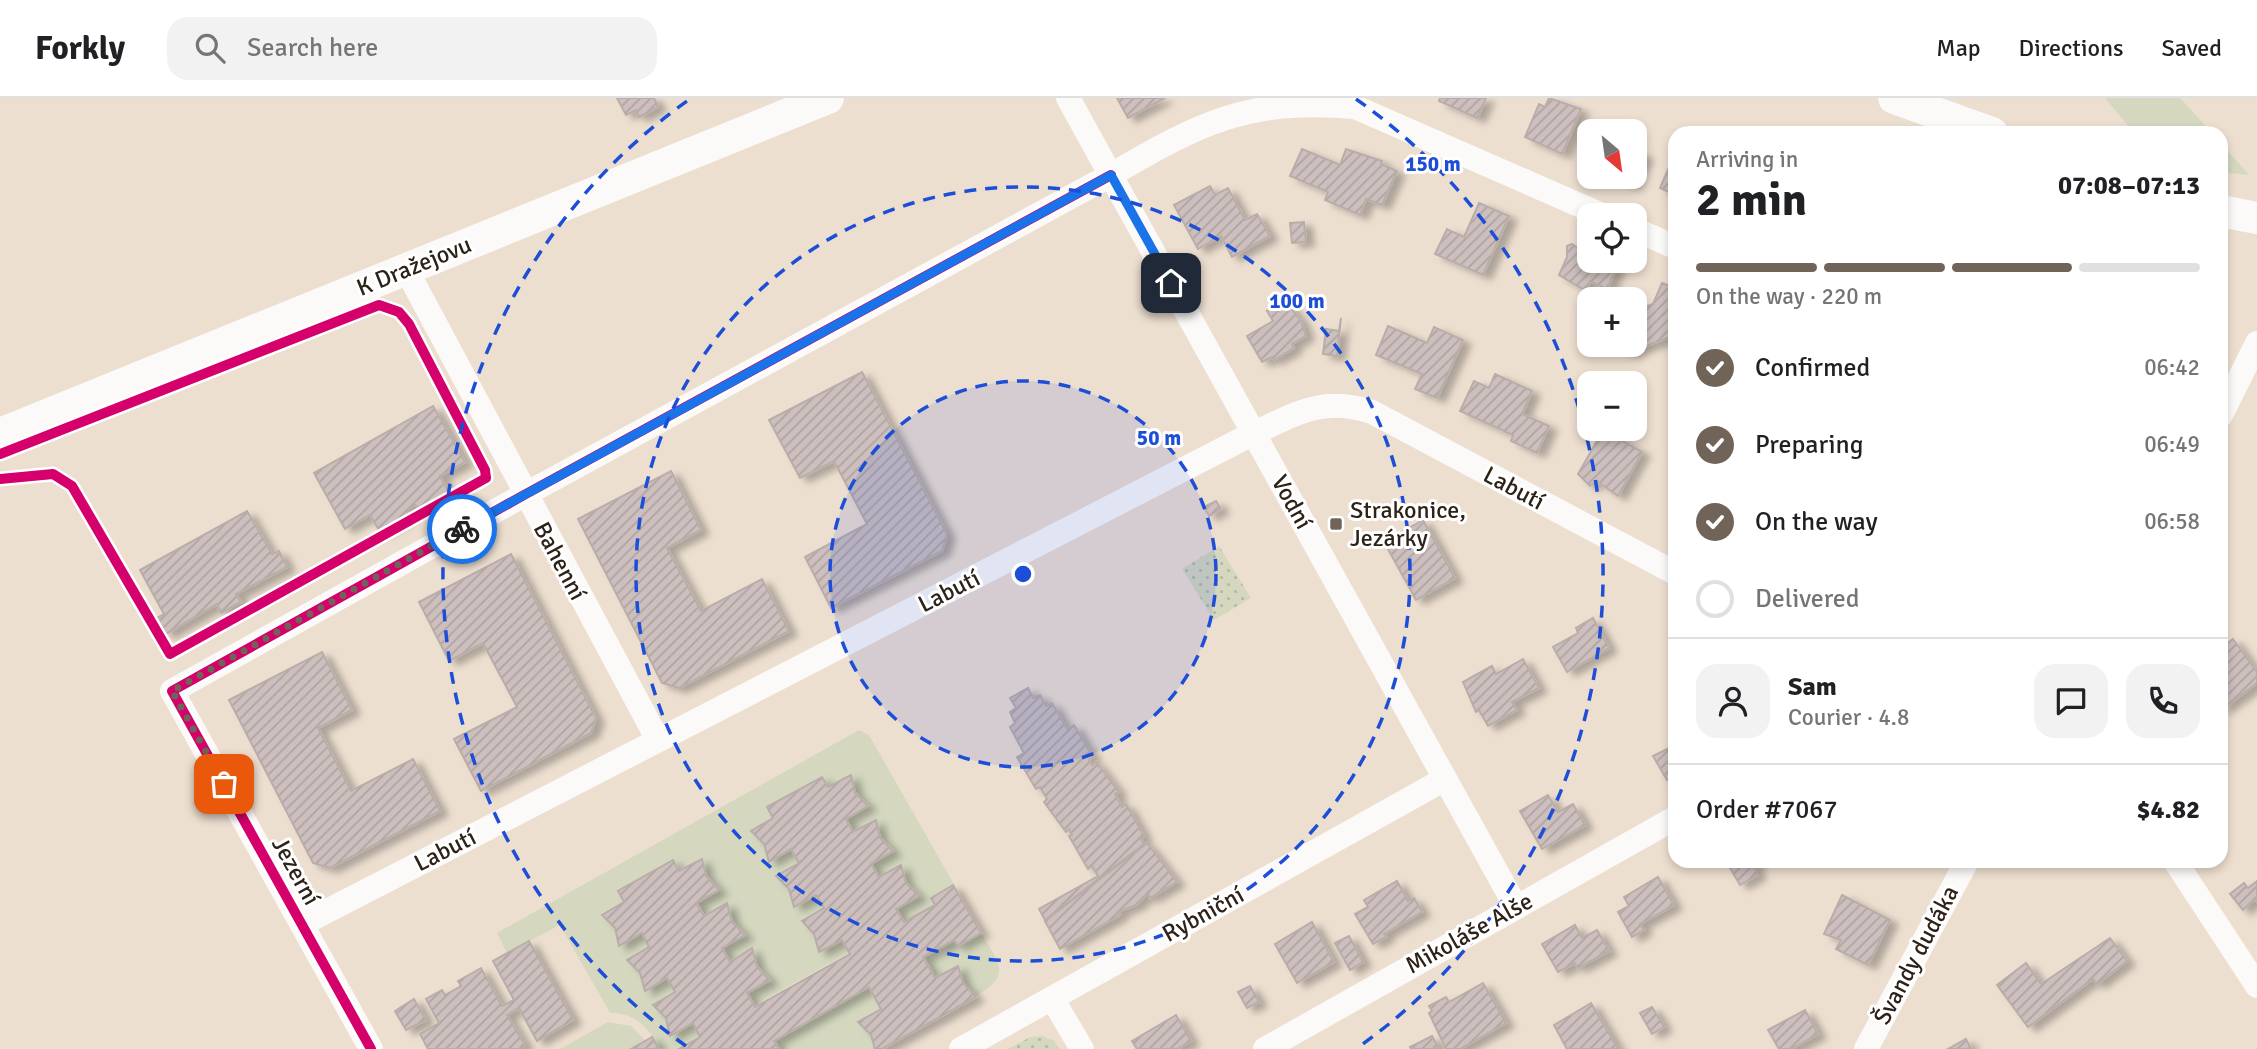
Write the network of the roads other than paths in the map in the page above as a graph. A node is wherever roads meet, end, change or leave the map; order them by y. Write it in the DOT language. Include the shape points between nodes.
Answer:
graph roads {
  1 [pos="828,98"];
  2 [pos="1068,98"];
  3 [pos="1894,98"];
  4 [pos="1972,126"];
  5 [pos="1111,175"];
  6 [pos="1577,204"];
  7 [pos="2228,212"];
  8 [pos="2257,218"];
  9 [pos="1647,235"];
  10 [pos="1668,244"];
  11 [pos="406,269"];
  12 [pos="2257,343"];
  13 [pos="2228,401"];
  14 [pos="1254,433"];
  15 [pos="0,434"];
  16 [pos="524,495"];
  17 [pos="1668,569"];
  18 [pos="658,740"];
  19 [pos="1445,779"];
  20 [pos="1668,822"];
  21 [pos="1963,868"];
  22 [pos="2180,868"];
  23 [pos="1516,907"];
  24 [pos="302,924"];
  25 [pos="2257,986"];
  26 [pos="1052,998"];
  27 [pos="371,1049"];
  28 [pos="961,1049"];
  29 [pos="1082,1049"];
  30 [pos="1265,1049"];
  31 [pos="1866,1049"];
  1 -- 11 [label="street, K Dražejovu"];
  2 -- 5 [label="street, Vodní"];
  3 -- 4 [label="street"];
  5 -- 6 [label="street" via="1201,122 1242,107 1282,100 1320,101 1355,107"];
  5 -- 14 [label="street, Vodní"];
  5 -- 16 [label="street"];
  7 -- 8 [label="street"];
  9 -- 10 [label="street"];
  11 -- 15 [label="street, K Dražejovu"];
  11 -- 16 [label="street, Bahenní"];
  12 -- 13 [label="street"];
  14 -- 17 [label="street, Labutí" via="1325,404 1349,404"];
  14 -- 18 [label="street, Labutí"];
  14 -- 19 [label="street, Vodní"];
  16 -- 18 [label="street, Bahenní"];
  16 -- 24 [label="street, Jezerní" via="172,691"];
  18 -- 24 [label="street, Labutí"];
  19 -- 23 [label="street, Vodní"];
  19 -- 26 [label="street, Rybniční"];
  20 -- 23 [label="street, Mikoláše Alše"];
  21 -- 31 [label="street, Švandy dudáka"];
  22 -- 25 [label="street"];
  23 -- 30 [label="street, Mikoláše Alše"];
  24 -- 27 [label="street, Jezerní"];
  26 -- 28 [label="street, Rybniční"];
  26 -- 29 [label="street"];
}
